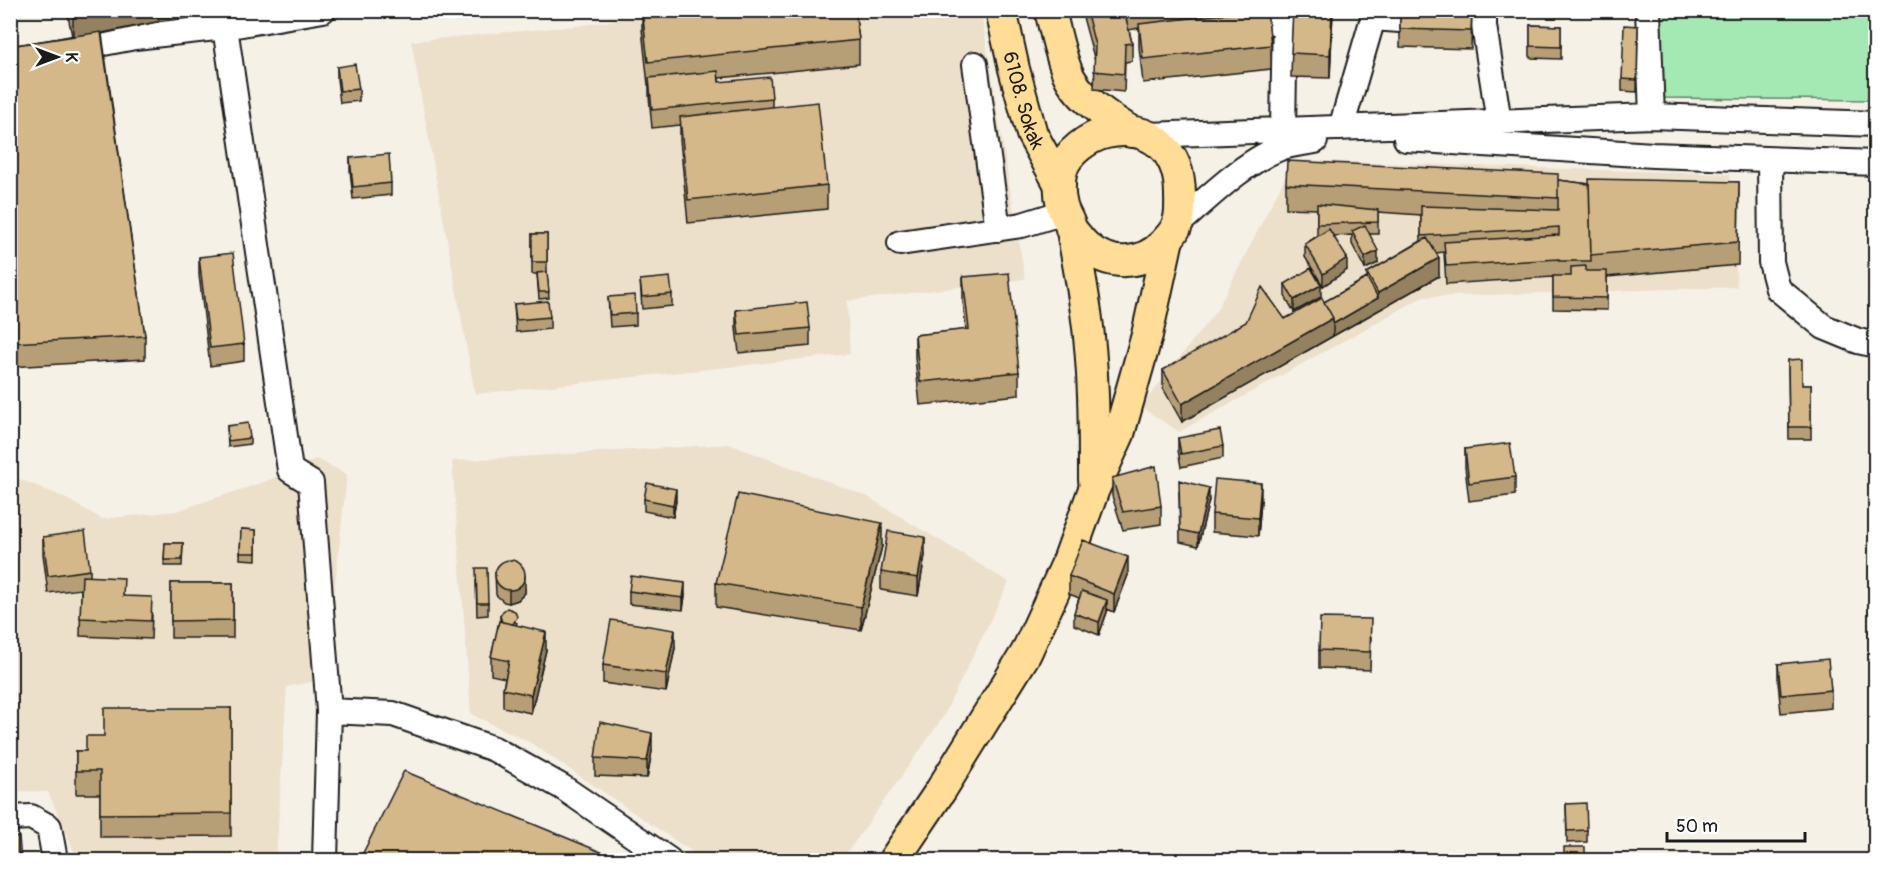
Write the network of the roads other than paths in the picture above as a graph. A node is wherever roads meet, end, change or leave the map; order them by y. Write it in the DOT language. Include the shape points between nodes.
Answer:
graph roads {
  1 [pos="323,10"];
  2 [pos="1001,10"];
  3 [pos="1050,10"];
  4 [pos="1648,10"];
  5 [pos="1373,14"];
  6 [pos="1284,15"];
  7 [pos="1400,20"];
  8 [pos="1480,20"];
  9 [pos="225,27"];
  10 [pos="1215,29"];
  11 [pos="10,62"];
  12 [pos="975,63"];
  13 [pos="1652,116"];
  14 [pos="1499,122"];
  15 [pos="1875,124"];
  16 [pos="1341,128"];
  17 [pos="1283,130"];
  18 [pos="1140,134"];
  19 [pos="1770,160"];
  20 [pos="1875,163"];
  21 [pos="1065,209"];
  22 [pos="998,229"];
  23 [pos="1173,231"];
  24 [pos="900,243"];
  25 [pos="1875,345"];
  26 [pos="1094,489"];
  27 [pos="329,711"];
  28 [pos="10,818"];
  29 [pos="55,861"];
  30 [pos="325,861"];
  31 [pos="669,861"];
  32 [pos="894,861"];
  1 -- 9 [label="street"];
  2 -- 21 [label="main road, 6108. Sokak" via="1032,134"];
  3 -- 18 [label="main road" via="1066,72 1085,98 1108,118"];
  4 -- 13 [label="street"];
  5 -- 7 [label="street"];
  5 -- 16 [label="street"];
  6 -- 10 [label="street"];
  6 -- 17 [label="street"];
  8 -- 14 [label="street"];
  9 -- 11 [label="street" via="135,37"];
  9 -- 27 [label="street" via="291,470 311,483"];
  12 -- 22 [label="street"];
  13 -- 14 [label="street"];
  13 -- 15 [label="street"];
  14 -- 16 [label="street"];
  16 -- 17 [label="street"];
  17 -- 18 [label="street"];
  18 -- 21 [label="main road" via="1107,133 1090,139 1073,153 1063,167"];
  18 -- 23 [label="main road" via="1161,143 1173,160 1180,182 1180,206"];
  19 -- 20 [label="street"];
  19 -- 23 [label="street" via="1388,138 1330,139 1284,147 1262,157"];
  19 -- 25 [label="street" via="1771,262 1778,290 1824,327"];
  21 -- 22 [label="street" via="1022,225"];
  21 -- 23 [label="main road" via="1086,247 1106,259 1143,259 1156,252"];
  21 -- 26 [label="main road" via="1086,314 1094,405"];
  22 -- 24 [label="street"];
  23 -- 26 [label="main road" via="1119,434"];
  26 -- 32 [label="main road" via="1068,561 1026,653"];
  27 -- 30 [label="street"];
  27 -- 31 [label="street" via="393,714 494,749 562,787"];
  28 -- 29 [label="street" via="31,817 49,827"];
}
